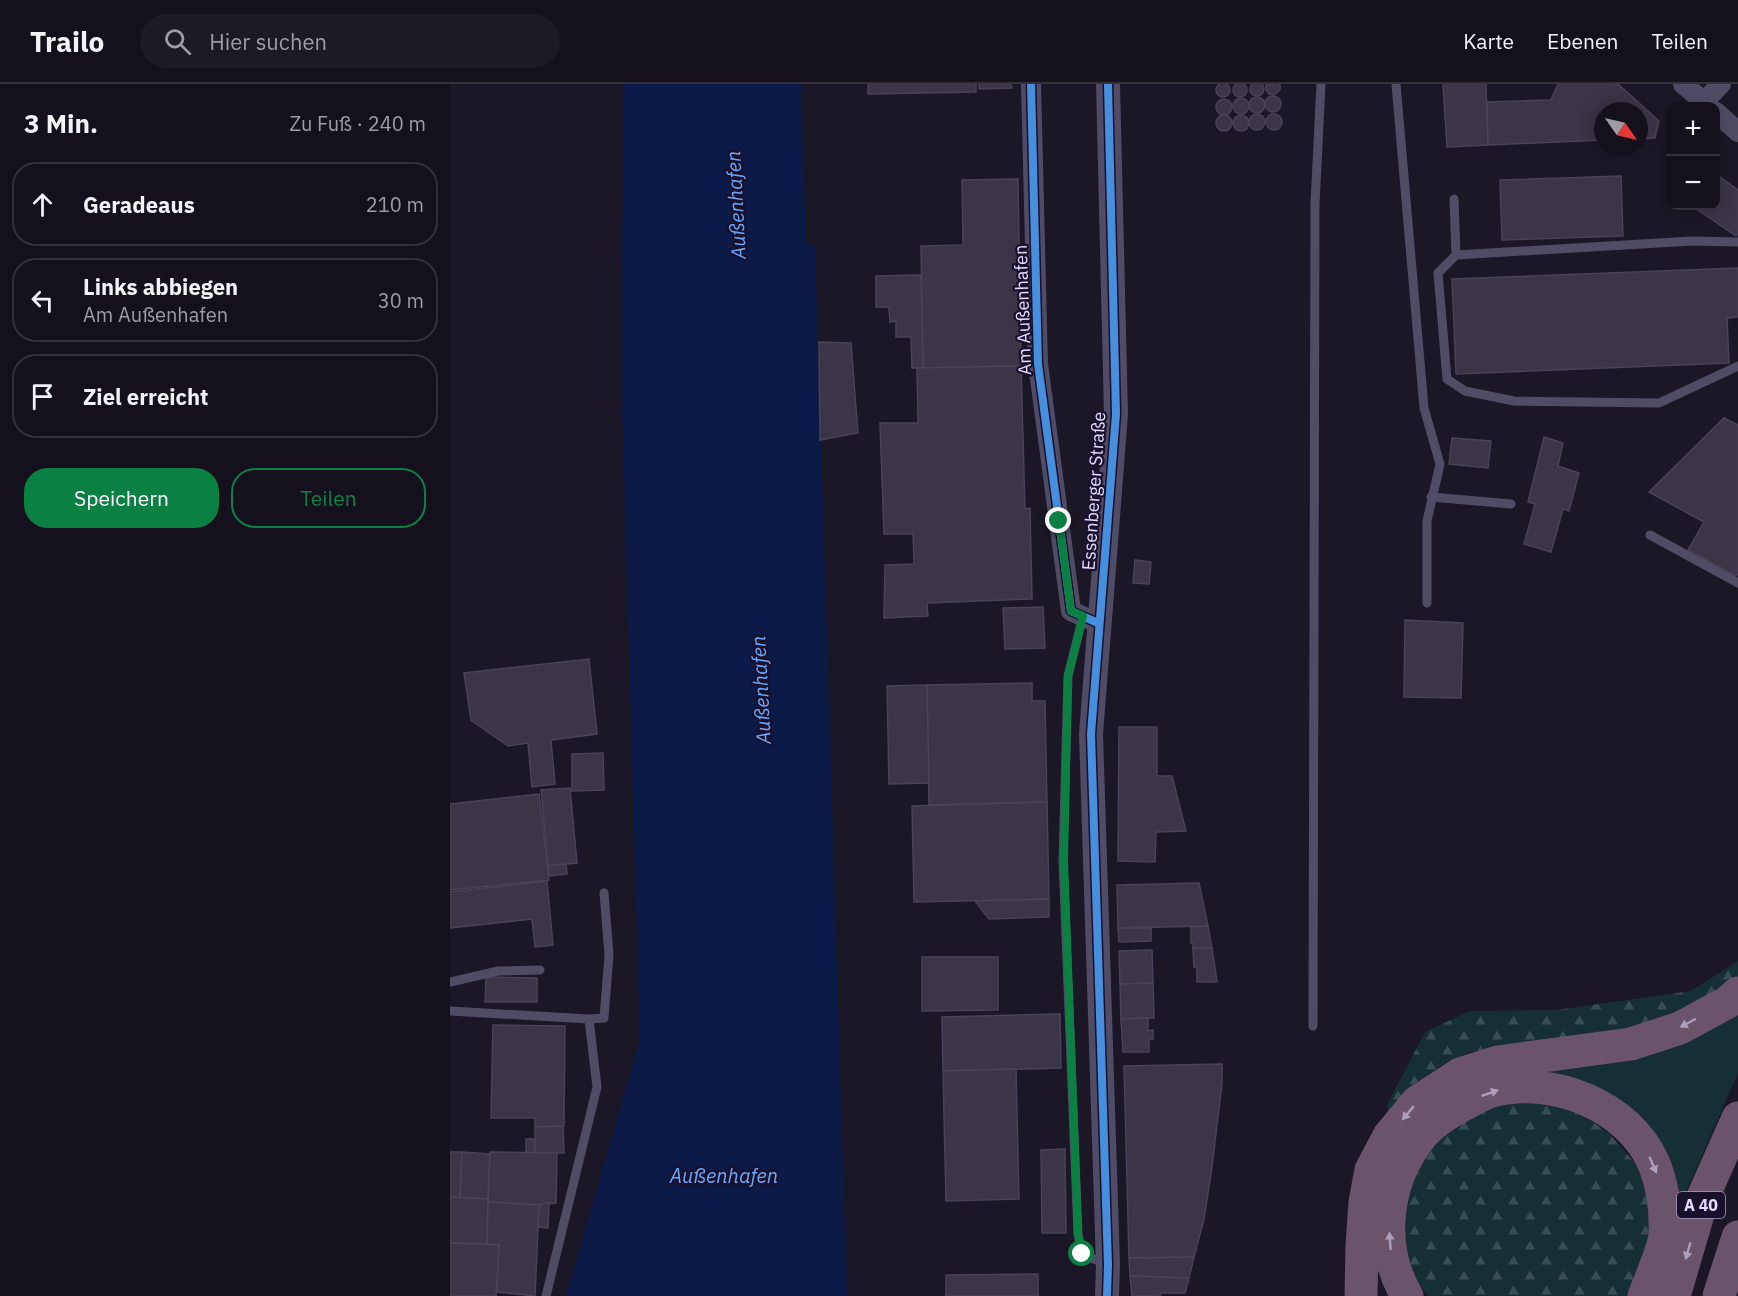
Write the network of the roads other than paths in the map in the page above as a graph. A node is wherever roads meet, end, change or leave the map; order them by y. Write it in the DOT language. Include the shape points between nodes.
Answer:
graph roads {
  1 [pos="1031,84"];
  2 [pos="1108,84"];
  3 [pos="1321,84"];
  4 [pos="1396,84"];
  5 [pos="1683,84"];
  6 [pos="1720,84"];
  7 [pos="1704,102"];
  8 [pos="1712,102"];
  9 [pos="1720,116"];
  10 [pos="1738,132"];
  11 [pos="1454,199"];
  12 [pos="1738,242"];
  13 [pos="1456,255"];
  14 [pos="1738,366"];
  15 [pos="1431,497"];
  16 [pos="1511,504"];
  17 [pos="1650,535"];
  18 [pos="1738,583"];
  19 [pos="1427,603"];
  20 [pos="1091,620"];
  21 [pos="604,893"];
  22 [pos="540,970"];
  23 [pos="450,982"];
  24 [pos="1738,993"];
  25 [pos="450,1011"];
  26 [pos="589,1019"];
  27 [pos="1313,1026"];
  28 [pos="1738,1118"];
  29 [pos="1738,1237"];
  30 [pos="1108,1265"];
  31 [pos="546,1296"];
  32 [pos="1107,1296"];
  33 [pos="1361,1296"];
  34 [pos="1407,1296"];
  35 [pos="1644,1296"];
  36 [pos="1674,1296"];
  37 [pos="1719,1296"];
  1 -- 20 [label="street, Am Außenhafen" via="1038,364 1071,611"];
  2 -- 20 [label="street, Essenberger Straße" via="1116,414"];
  3 -- 27 [label="lane" via="1315,204"];
  4 -- 15 [label="lane" via="1424,408 1440,464"];
  5 -- 7 [label="street"];
  6 -- 8 [label="street"];
  9 -- 10 [label="street"];
  11 -- 13 [label="lane"];
  12 -- 13 [label="lane" via="1692,241"];
  13 -- 14 [label="lane" via="1438,273 1447,379 1465,391 1514,401 1659,403"];
  15 -- 16 [label="lane"];
  15 -- 19 [label="lane" via="1427,521"];
  17 -- 18 [label="lane"];
  20 -- 30 [label="street, Essenberger Straße" via="1091,734"];
  20 -- 30 [label="lane" via="1068,676 1064,861 1078,1234 1082,1254"];
  21 -- 26 [label="lane" via="609,955 604,1018"];
  22 -- 23 [label="lane" via="498,971"];
  24 -- 33 [label="highway, one-way" via="1680,1028 1631,1044 1498,1062 1460,1074 1417,1102 1389,1137 1371,1170 1362,1235"];
  25 -- 26 [label="lane"];
  26 -- 31 [label="lane" via="597,1087"];
  28 -- 36 [label="highway, A 40, one-way" via="1703,1197"];
  29 -- 37 [label="highway, A 40"];
  30 -- 32 [label="street, Essenberger Straße"];
  34 -- 35 [label="highway, one-way" via="1390,1254 1391,1197 1401,1168 1423,1134 1442,1117 1490,1092 1517,1086 1544,1087 1593,1102 1619,1119 1654,1163 1664,1201 1665,1238"];
}
